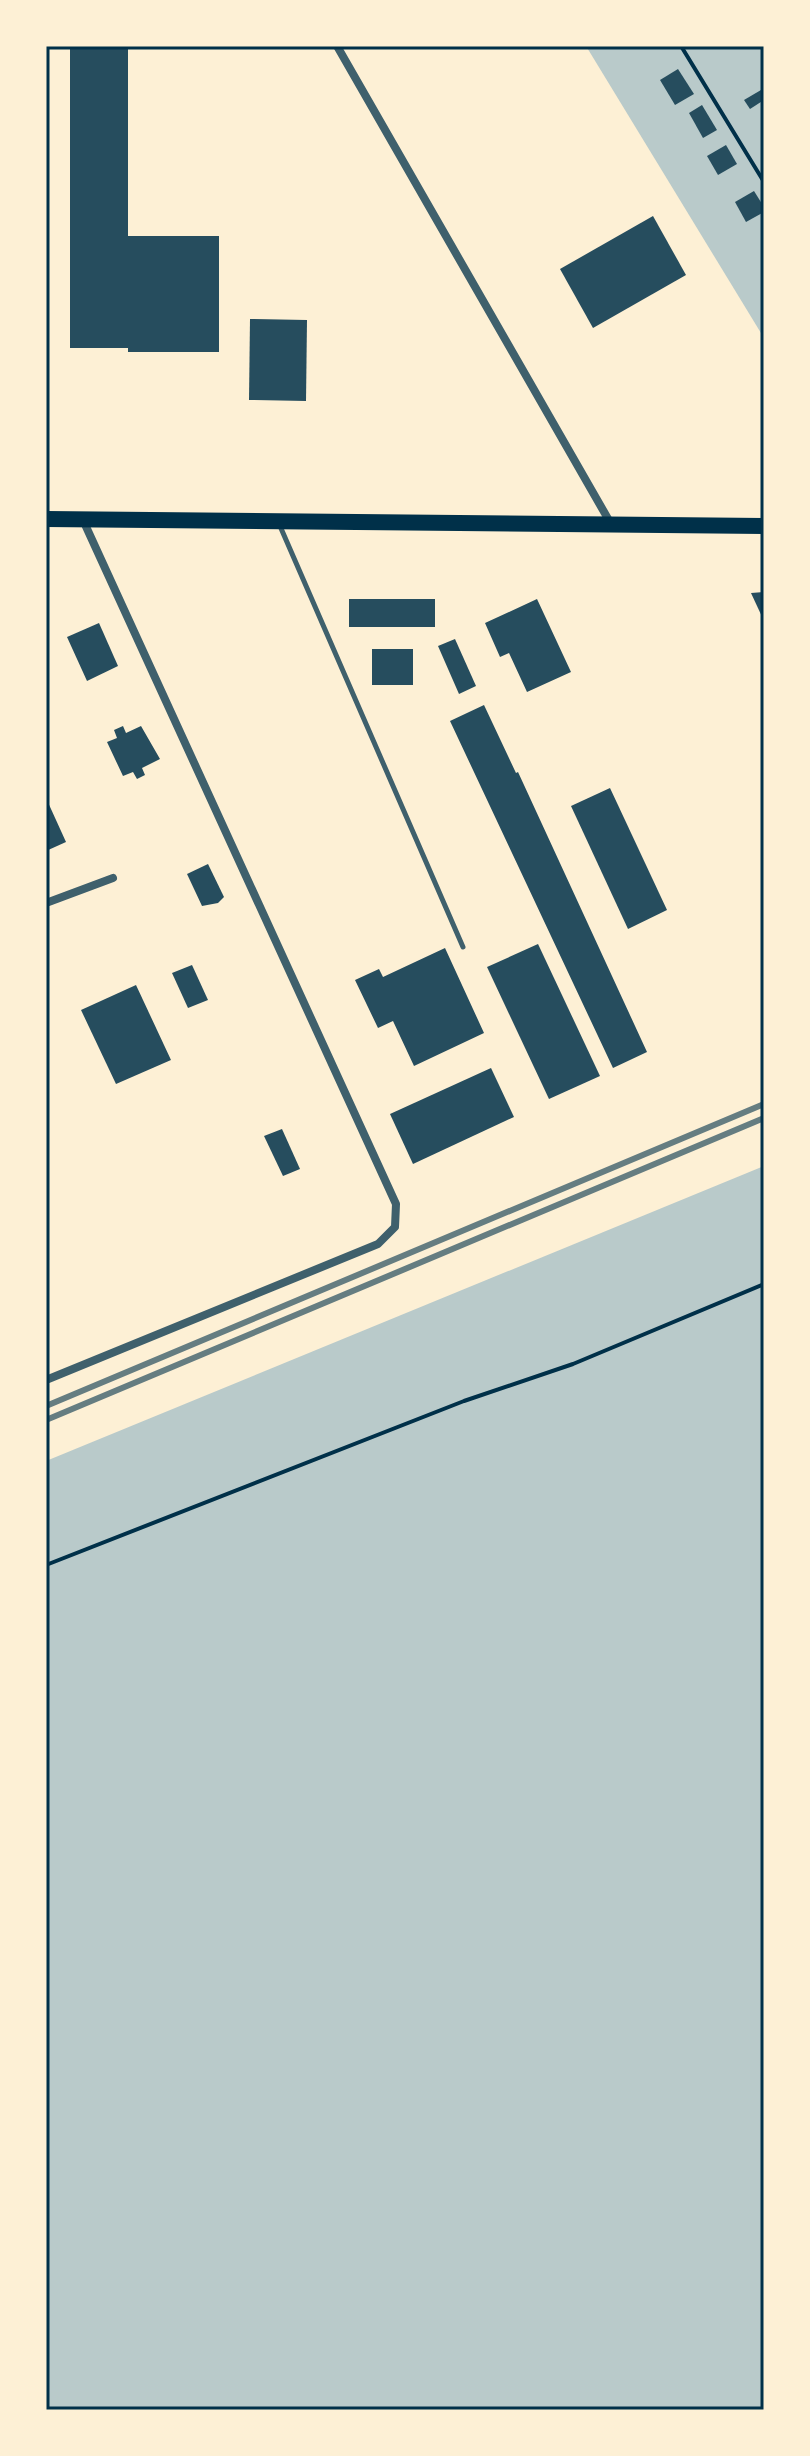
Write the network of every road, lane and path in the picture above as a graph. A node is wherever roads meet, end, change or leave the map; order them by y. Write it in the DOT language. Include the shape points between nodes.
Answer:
graph roads {
  1 [pos="337,46"];
  2 [pos="681,46"];
  3 [pos="764,164"];
  4 [pos="756,169"];
  5 [pos="764,182"];
  6 [pos="46,519"];
  7 [pos="83,519"];
  8 [pos="277,521"];
  9 [pos="612,524"];
  10 [pos="764,526"];
  11 [pos="113,878"];
  12 [pos="46,903"];
  13 [pos="463,947"];
  14 [pos="764,1284"];
  15 [pos="46,1380"];
  16 [pos="46,1565"];
  1 -- 9 [label="street"];
  2 -- 4 [label="path"];
  3 -- 4 [label="path"];
  4 -- 5 [label="path"];
  6 -- 7 [label="main road"];
  7 -- 8 [label="main road"];
  7 -- 15 [label="street" via="396,1204 395,1227 378,1244"];
  8 -- 9 [label="main road"];
  8 -- 13 [label="lane"];
  9 -- 10 [label="main road"];
  11 -- 12 [label="street"];
  14 -- 16 [label="path" via="573,1364 464,1401"];
}
